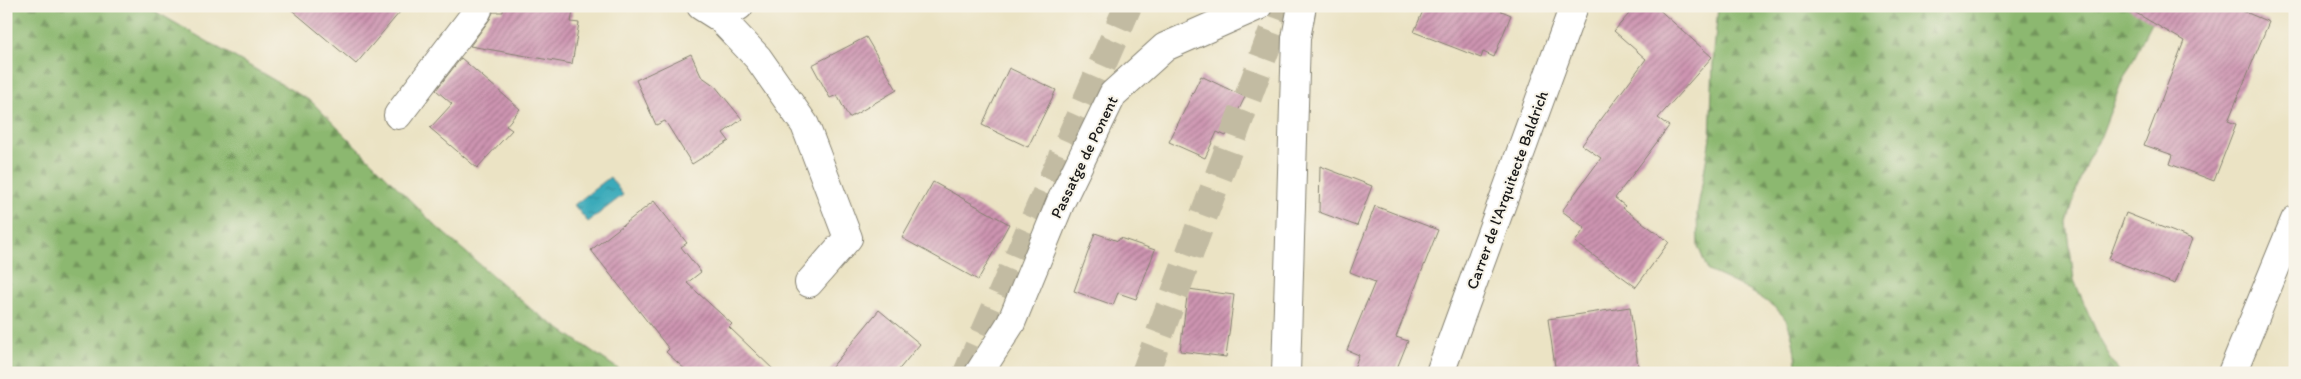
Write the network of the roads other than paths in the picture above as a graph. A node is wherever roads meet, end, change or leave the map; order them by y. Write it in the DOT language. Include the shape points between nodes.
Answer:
graph roads {
  1 [pos="474,6"];
  2 [pos="1258,6"];
  3 [pos="1302,6"];
  4 [pos="1574,6"];
  5 [pos="720,10"];
  6 [pos="398,115"];
  7 [pos="2295,220"];
  8 [pos="809,282"];
  9 [pos="978,373"];
  10 [pos="1286,373"];
  11 [pos="1440,373"];
  12 [pos="2232,373"];
  1 -- 6 [label="street" via="478,10"];
  2 -- 9 [label="street, Passatge de Ponent" via="1165,48 1113,94 1061,201 1011,323"];
  3 -- 10 [label="street" via="1296,38"];
  4 -- 11 [label="street, Carrer de l'Arquitecte Baldrich"];
  5 -- 8 [label="street" via="805,125 848,238"];
  7 -- 12 [label="street"];
}
